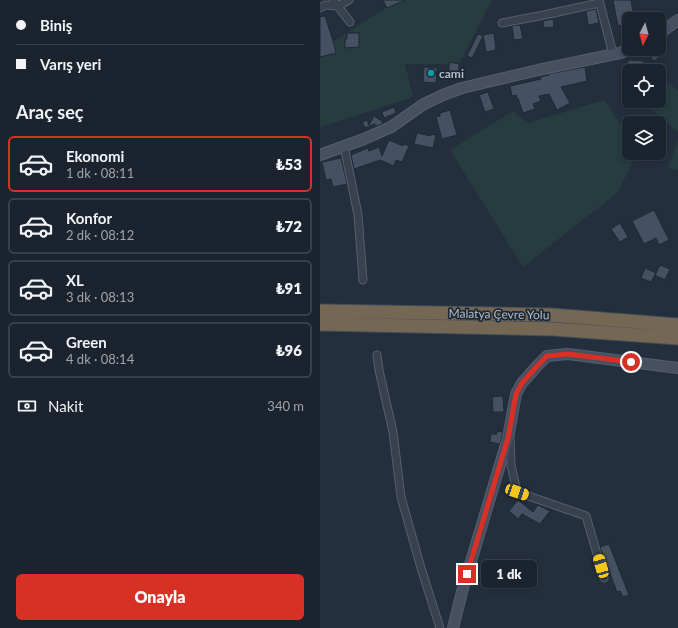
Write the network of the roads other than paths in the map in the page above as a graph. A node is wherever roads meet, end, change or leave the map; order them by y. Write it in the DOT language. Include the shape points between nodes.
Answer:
graph roads {
  1 [pos="349,0"];
  2 [pos="599,1"];
  3 [pos="336,3"];
  4 [pos="320,8"];
  5 [pos="678,20"];
  6 [pos="350,22"];
  7 [pos="502,23"];
  8 [pos="666,29"];
  9 [pos="622,52"];
  10 [pos="613,54"];
  11 [pos="344,146"];
  12 [pos="320,155"];
  13 [pos="363,280"];
  14 [pos="320,311"];
  15 [pos="320,324"];
  16 [pos="678,325"];
  17 [pos="678,338"];
  18 [pos="377,355"];
  19 [pos="678,368"];
  20 [pos="509,430"];
  21 [pos="604,578"];
  22 [pos="440,628"];
  23 [pos="452,628"];
  1 -- 3 [label="street"];
  2 -- 7 [label="street"];
  2 -- 10 [label="street"];
  3 -- 4 [label="street"];
  3 -- 6 [label="street"];
  5 -- 8 [label="street"];
  9 -- 10 [label="street"];
  10 -- 11 [label="street" via="462,88 424,104 391,127"];
  11 -- 12 [label="street"];
  11 -- 13 [label="street" via="358,214"];
  14 -- 16 [label="highway, Malatya Çevre Yolu" via="551,315"];
  15 -- 17 [label="highway, Malatya Çevre Yolu" via="553,328"];
  18 -- 22 [label="street" via="393,432 401,497"];
  19 -- 20 [label="street" via="568,354 547,356 522,383 516,394"];
  20 -- 21 [label="street" via="511,465 517,492 586,516"];
  20 -- 23 [label="street"];
}
